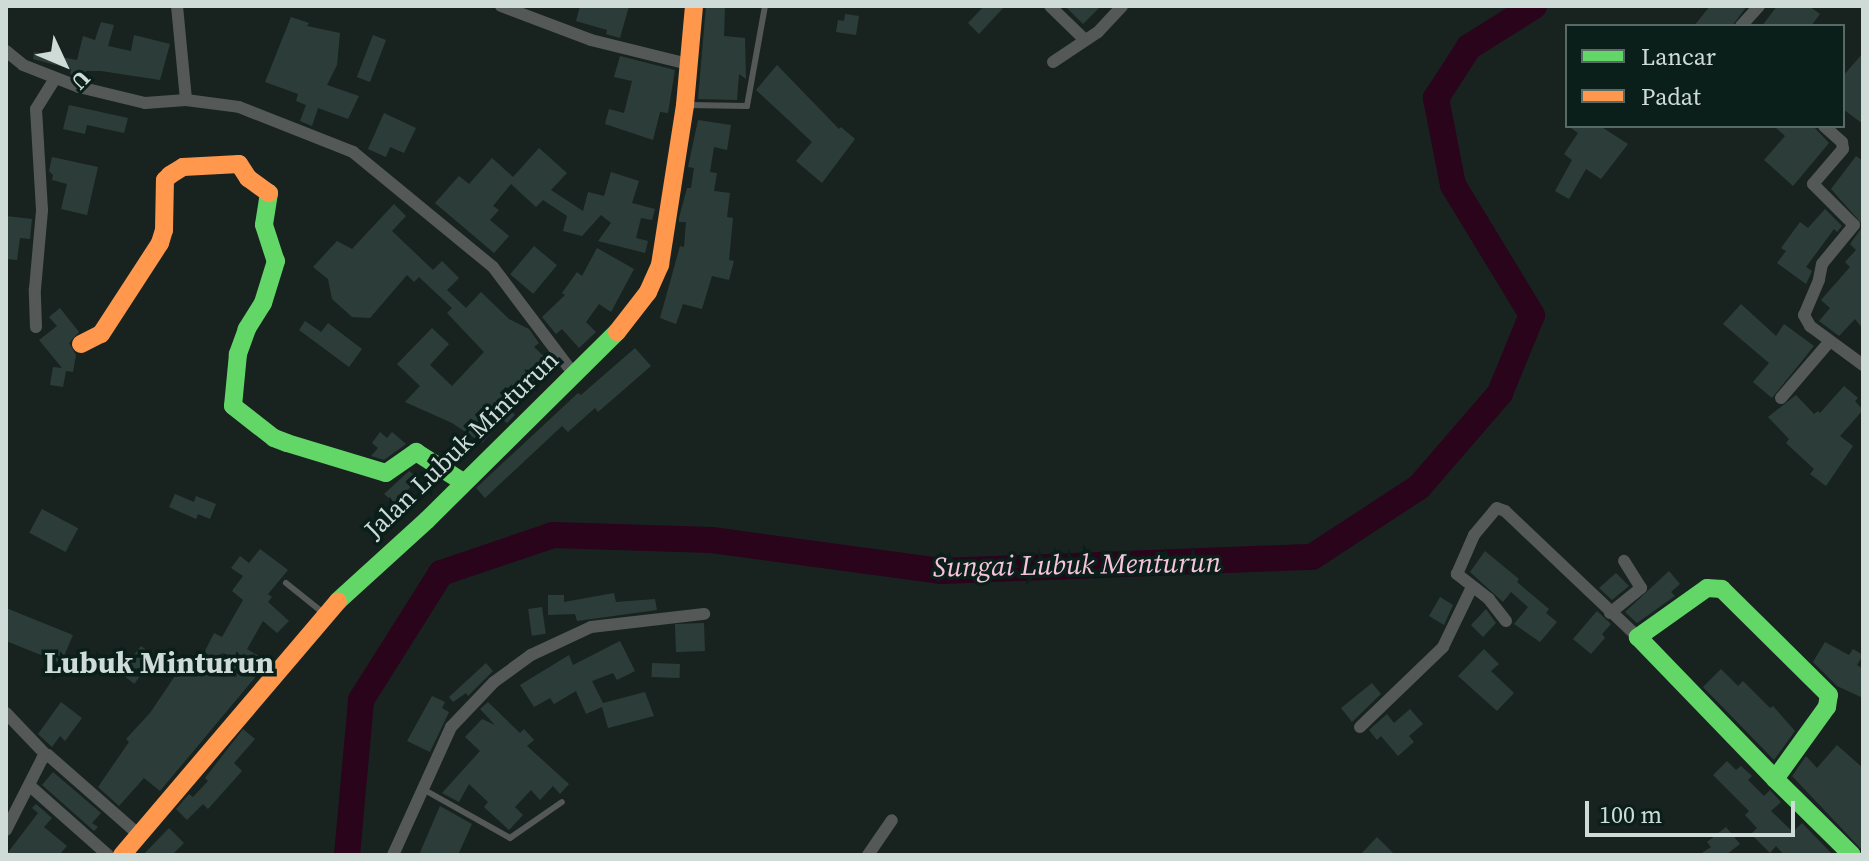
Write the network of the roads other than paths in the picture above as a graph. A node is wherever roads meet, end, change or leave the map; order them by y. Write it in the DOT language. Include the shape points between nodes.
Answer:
graph roads {
  1 [pos="177,6"];
  2 [pos="501,6"];
  3 [pos="694,6"];
  4 [pos="765,6"];
  5 [pos="1050,6"];
  6 [pos="1122,6"];
  7 [pos="1759,6"];
  8 [pos="1743,24"];
  9 [pos="1085,40"];
  10 [pos="6,51"];
  11 [pos="1053,62"];
  12 [pos="688,64"];
  13 [pos="55,78"];
  14 [pos="186,100"];
  15 [pos="685,105"];
  16 [pos="1826,128"];
  17 [pos="1859,224"];
  18 [pos="36,327"];
  19 [pos="1830,341"];
  20 [pos="81,344"];
  21 [pos="1863,365"];
  22 [pos="573,373"];
  23 [pos="1781,398"];
  24 [pos="463,482"];
  25 [pos="1624,561"];
  26 [pos="286,583"];
  27 [pos="1472,587"];
  28 [pos="1610,613"];
  29 [pos="324,614"];
  30 [pos="704,614"];
  31 [pos="1506,621"];
  32 [pos="1638,637"];
  33 [pos="6,713"];
  34 [pos="1360,727"];
  35 [pos="47,756"];
  36 [pos="1775,779"];
  37 [pos="30,786"];
  38 [pos="421,788"];
  39 [pos="562,802"];
  40 [pos="10,816"];
  41 [pos="892,820"];
  42 [pos="6,830"];
  43 [pos="139,835"];
  44 [pos="108,855"];
  45 [pos="122,855"];
  46 [pos="393,855"];
  47 [pos="868,855"];
  48 [pos="1852,855"];
  1 -- 14 [label="street"];
  2 -- 12 [label="street" via="591,40"];
  3 -- 12 [label="street, Jalan Lubuk Minturun"];
  4 -- 15 [label="lane" via="747,106"];
  5 -- 9 [label="street"];
  6 -- 9 [label="street"];
  7 -- 8 [label="street"];
  9 -- 11 [label="street"];
  10 -- 13 [label="street" via="23,65"];
  12 -- 15 [label="street, Jalan Lubuk Minturun"];
  13 -- 14 [label="street" via="145,103"];
  13 -- 18 [label="street" via="36,109 42,210"];
  14 -- 22 [label="street" via="239,107 353,152 493,267"];
  15 -- 22 [label="street, Jalan Lubuk Minturun" via="660,265 631,318"];
  16 -- 17 [label="street" via="1843,149 1813,184"];
  17 -- 19 [label="street" via="1822,264 1804,315"];
  19 -- 21 [label="street"];
  19 -- 23 [label="street"];
  20 -- 24 [label="street" via="101,334 160,243 165,180 183,167 239,164 248,178 271,194 264,225 276,261 238,354 233,406 287,443 386,473 416,452"];
  22 -- 24 [label="street, Jalan Lubuk Minturun"];
  24 -- 29 [label="street, Jalan Lubuk Minturun"];
  25 -- 28 [label="street" via="1641,588"];
  26 -- 29 [label="lane"];
  27 -- 28 [label="street" via="1460,579 1457,569 1474,535 1497,508"];
  27 -- 31 [label="street"];
  27 -- 34 [label="street" via="1443,647"];
  28 -- 32 [label="street"];
  29 -- 43 [label="street, Jalan Lubuk Minturun"];
  30 -- 38 [label="street" via="591,627 531,655 494,682 451,727"];
  32 -- 36 [label="street"];
  32 -- 36 [label="street" via="1707,588 1716,587 1829,695 1827,707"];
  33 -- 35 [label="street"];
  35 -- 37 [label="street"];
  35 -- 43 [label="street"];
  36 -- 48 [label="street"];
  37 -- 40 [label="street"];
  37 -- 44 [label="street"];
  38 -- 39 [label="lane" via="510,838"];
  38 -- 46 [label="street"];
  40 -- 42 [label="street"];
  41 -- 47 [label="street"];
  43 -- 45 [label="street, Jalan Lubuk Minturun"];
}
